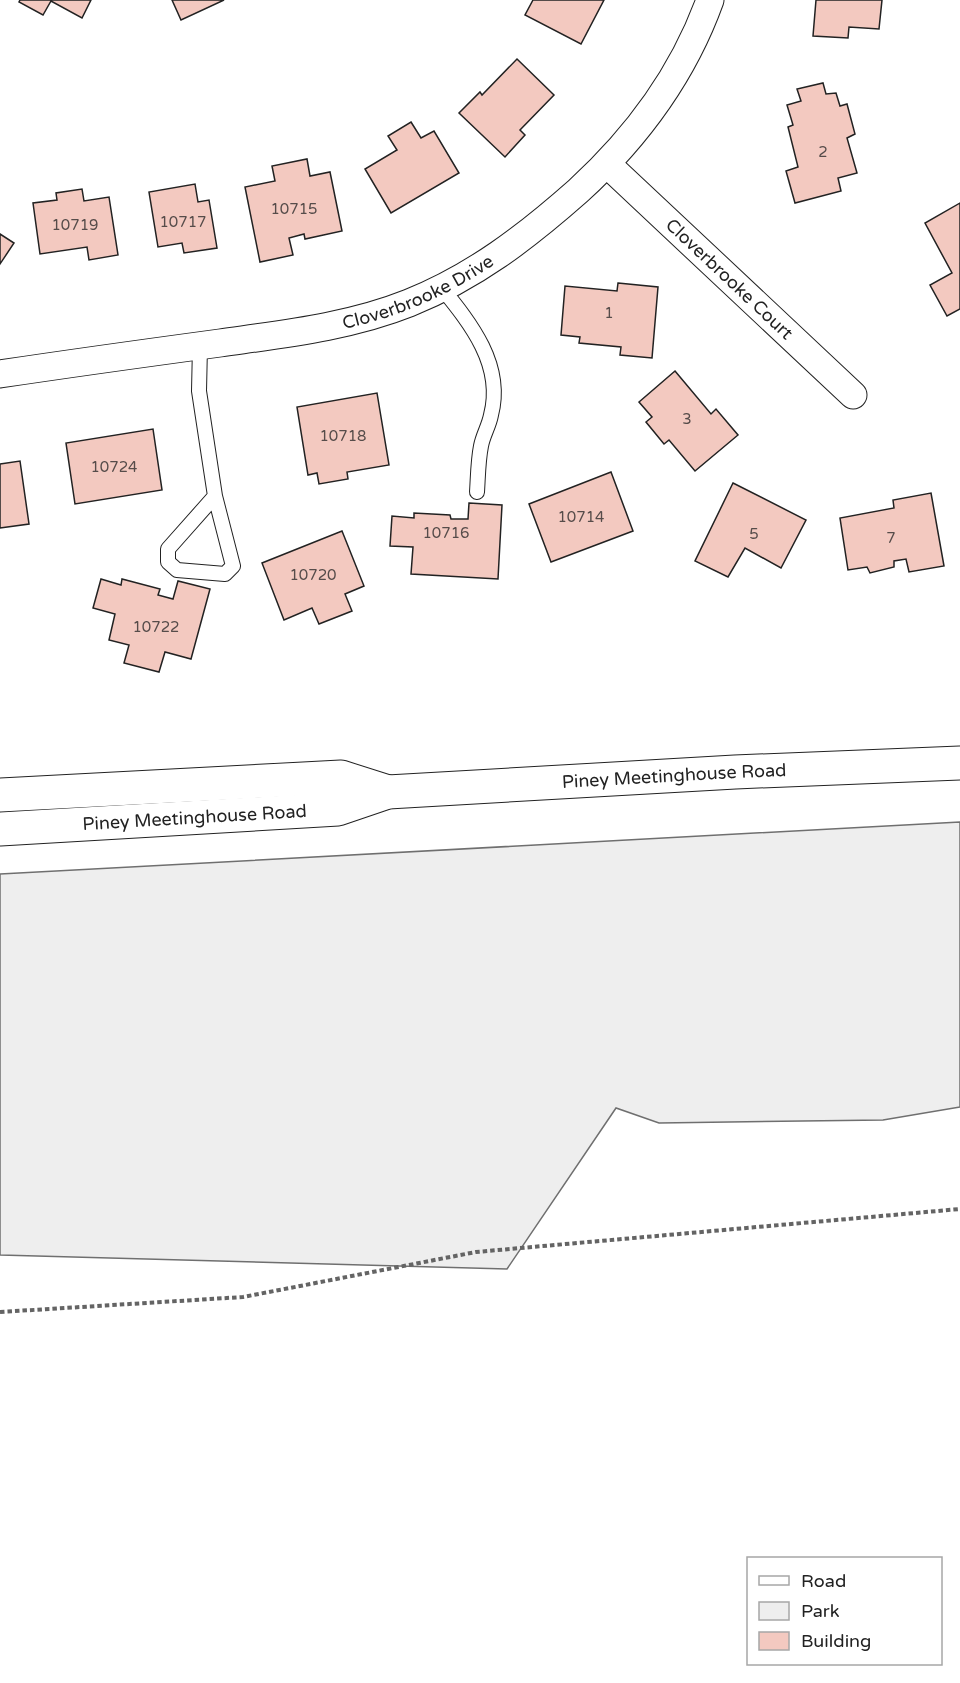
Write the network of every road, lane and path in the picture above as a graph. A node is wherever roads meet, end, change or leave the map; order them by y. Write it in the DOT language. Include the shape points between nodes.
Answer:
graph roads {
  1 [pos="710,0"];
  2 [pos="607,164"];
  3 [pos="441,287"];
  4 [pos="200,346"];
  5 [pos="0,374"];
  6 [pos="853,395"];
  7 [pos="477,492"];
  8 [pos="215,496"];
  9 [pos="960,763"];
  10 [pos="388,792"];
  11 [pos="0,795"];
  12 [pos="0,829"];
  13 [pos="960,1209"];
  14 [pos="0,1312"];
  1 -- 2 [label="street, Cloverbrooke Drive" via="690,49 657,105"];
  2 -- 3 [label="street, Cloverbrooke Drive" via="529,235 479,269"];
  2 -- 6 [label="street, Cloverbrooke Court"];
  3 -- 4 [label="street, Cloverbrooke Drive" via="410,303 348,323"];
  3 -- 7 [label="lane" via="471,324 491,365 492,414 481,444"];
  4 -- 5 [label="street, Cloverbrooke Drive"];
  4 -- 8 [label="lane" via="199,391"];
  8 -- 8 [label="lane" via="168,549 168,562 177,570 225,574 232,566"];
  9 -- 10 [label="main road, Piney Meetinghouse Road"];
  10 -- 11 [label="main road, Piney Meetinghouse Road" via="341,777"];
  10 -- 12 [label="main road, Piney Meetinghouse Road" via="338,809"];
  13 -- 14 [label="path" via="476,1252 243,1297"];
}
